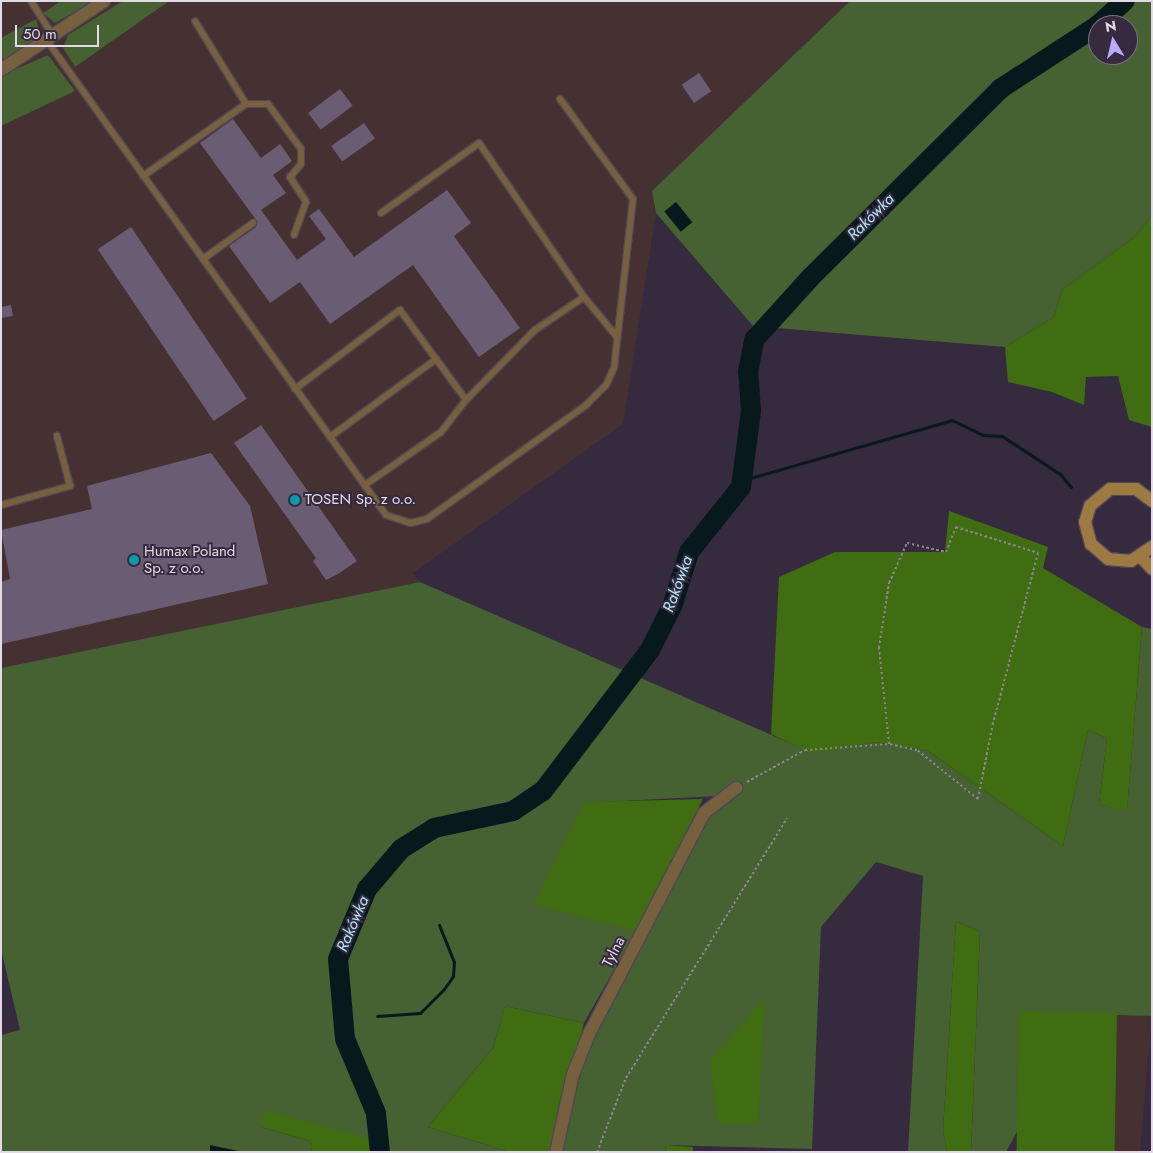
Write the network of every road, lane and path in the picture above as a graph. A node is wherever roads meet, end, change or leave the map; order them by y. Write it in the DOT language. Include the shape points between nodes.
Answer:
graph roads {
  1 [pos="31,1"];
  2 [pos="104,1"];
  3 [pos="195,21"];
  4 [pos="51,39"];
  5 [pos="1,70"];
  6 [pos="560,99"];
  7 [pos="246,104"];
  8 [pos="143,176"];
  9 [pos="381,213"];
  10 [pos="253,223"];
  11 [pos="294,235"];
  12 [pos="203,259"];
  13 [pos="584,297"];
  14 [pos="617,337"];
  15 [pos="436,359"];
  16 [pos="295,389"];
  17 [pos="466,400"];
  18 [pos="57,436"];
  19 [pos="330,437"];
  20 [pos="365,485"];
  21 [pos="1151,500"];
  22 [pos="1,505"];
  23 [pos="1152,547"];
  24 [pos="1141,557"];
  25 [pos="1152,570"];
  26 [pos="889,744"];
  27 [pos="736,788"];
  28 [pos="787,818"];
  29 [pos="556,1152"];
  30 [pos="597,1152"];
  1 -- 4 [label="lane"];
  2 -- 4 [label="street"];
  3 -- 7 [label="lane"];
  4 -- 5 [label="street"];
  4 -- 8 [label="lane"];
  6 -- 14 [label="lane" via="633,199"];
  7 -- 8 [label="lane"];
  7 -- 11 [label="lane" via="268,104 301,149 300,164 290,177 306,202"];
  8 -- 12 [label="lane"];
  9 -- 13 [label="lane" via="479,143"];
  10 -- 12 [label="lane"];
  12 -- 16 [label="lane"];
  13 -- 14 [label="lane"];
  13 -- 17 [label="lane" via="535,330"];
  14 -- 20 [label="lane" via="614,368 606,385 586,405 426,519 394,521"];
  15 -- 16 [label="lane" via="400,310"];
  15 -- 17 [label="lane"];
  15 -- 19 [label="lane"];
  16 -- 19 [label="lane"];
  17 -- 20 [label="lane" via="441,432"];
  18 -- 22 [label="lane" via="70,486"];
  19 -- 20 [label="lane"];
  21 -- 24 [label="main road" via="1127,487 1110,489 1095,499 1085,522 1091,544 1108,559"];
  23 -- 24 [label="main road"];
  24 -- 25 [label="main road"];
  26 -- 26 [label="path" via="879,648 889,582 907,544 946,552 956,527 1038,553 992,723 978,800 917,750"];
  26 -- 27 [label="path" via="805,750"];
  27 -- 29 [label="street, Tylna" via="704,813 590,1034 574,1074"];
  28 -- 30 [label="path" via="626,1078"];
}
